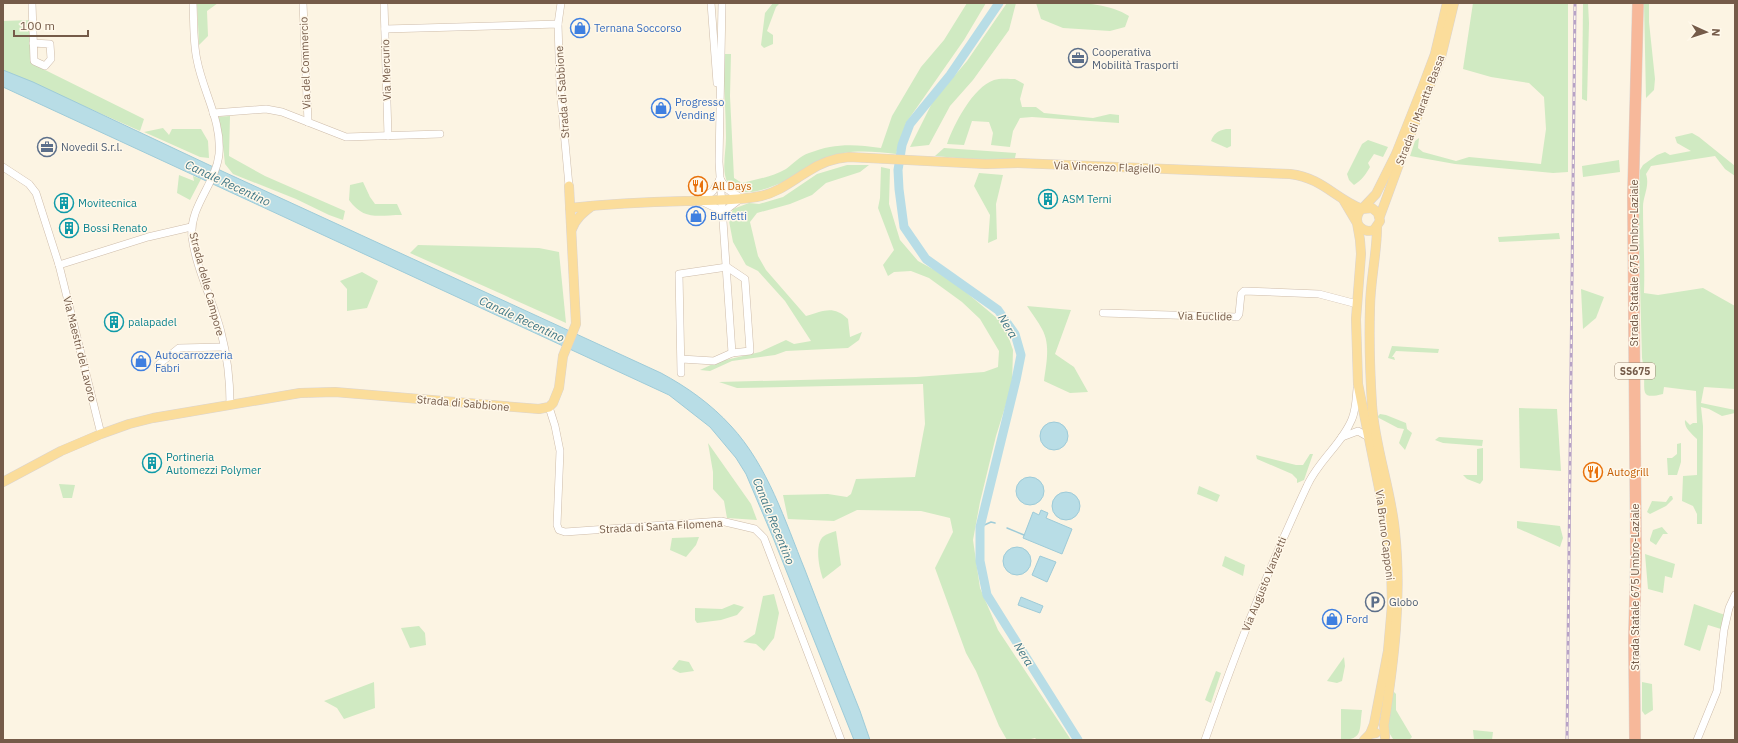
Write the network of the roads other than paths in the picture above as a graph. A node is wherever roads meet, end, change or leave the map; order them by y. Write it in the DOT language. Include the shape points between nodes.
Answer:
graph roads {
  1 [pos="32,3"];
  2 [pos="193,3"];
  3 [pos="303,3"];
  4 [pos="384,3"];
  5 [pos="561,3"];
  6 [pos="711,3"];
  7 [pos="722,3"];
  8 [pos="1447,3"];
  9 [pos="1454,3"];
  10 [pos="1631,3"];
  11 [pos="1638,3"];
  12 [pos="558,24"];
  13 [pos="385,29"];
  14 [pos="33,43"];
  15 [pos="213,113"];
  16 [pos="720,117"];
  17 [pos="308,122"];
  18 [pos="440,134"];
  19 [pos="388,136"];
  20 [pos="3,167"];
  21 [pos="720,179"];
  22 [pos="568,186"];
  23 [pos="741,198"];
  24 [pos="721,199"];
  25 [pos="699,200"];
  26 [pos="1344,202"];
  27 [pos="593,206"];
  28 [pos="570,208"];
  29 [pos="1362,209"];
  30 [pos="723,215"];
  31 [pos="1380,216"];
  32 [pos="1358,223"];
  33 [pos="191,227"];
  34 [pos="1377,227"];
  35 [pos="571,235"];
  36 [pos="59,265"];
  37 [pos="727,267"];
  38 [pos="1357,304"];
  39 [pos="1103,313"];
  40 [pos="223,347"];
  41 [pos="732,352"];
  42 [pos="681,359"];
  43 [pos="158,365"];
  44 [pos="681,373"];
  45 [pos="1358,384"];
  46 [pos="1371,386"];
  47 [pos="230,404"];
  48 [pos="549,407"];
  49 [pos="101,434"];
  50 [pos="1341,438"];
  51 [pos="1370,438"];
  52 [pos="3,482"];
  53 [pos="1735,595"];
  54 [pos="1367,737"];
  55 [pos="1386,739"];
  56 [pos="841,740"];
  57 [pos="1205,740"];
  58 [pos="1629,740"];
  59 [pos="1635,740"];
  60 [pos="1697,740"];
  1 -- 14 [label="street"];
  2 -- 15 [label="street, Strada delle Campore" via="197,61"];
  3 -- 17 [label="street, Via del Commercio"];
  4 -- 13 [label="street, Via Mercurio"];
  5 -- 12 [label="street, Strada di Sabbione"];
  6 -- 16 [label="street"];
  7 -- 16 [label="street"];
  8 -- 29 [label="main road, Strada di Maratta Bassa" via="1441,34 1428,73 1396,154 1376,194"];
  9 -- 31 [label="main road, Strada di Maratta Bassa" via="1441,57"];
  10 -- 58 [label="highway, Strada Statale 675 Umbro-Laziale / SS675" via="1628,155"];
  11 -- 59 [label="highway, Strada Statale 675 Umbro-Laziale / SS675" via="1634,196"];
  12 -- 13 [label="street"];
  12 -- 22 [label="street, Strada di Sabbione"];
  13 -- 19 [label="street, Via Mercurio"];
  15 -- 17 [label="street, Via del Commercio" via="266,109"];
  15 -- 33 [label="street, Strada delle Campore" via="218,133 219,154"];
  16 -- 21 [label="street"];
  17 -- 19 [label="street, Via del Commercio" via="346,137"];
  18 -- 19 [label="street, Via del Commercio"];
  20 -- 36 [label="street, Via Maestri del Lavoro" via="29,184 36,193"];
  21 -- 23 [label="street" via="727,189"];
  21 -- 24 [label="street"];
  21 -- 25 [label="street" via="713,191"];
  22 -- 27 [label="main road" via="578,200"];
  22 -- 28 [label="main road, Strada di Sabbione"];
  23 -- 24 [label="main road, Via Vincenzo Flagiello"];
  23 -- 26 [label="main road, Via Vincenzo Flagiello" via="777,190 827,161 863,157 986,164 1018,163 1290,174 1314,180"];
  23 -- 30 [label="street"];
  24 -- 25 [label="main road, Via Vincenzo Flagiello"];
  24 -- 30 [label="street"];
  25 -- 27 [label="main road, Via Vincenzo Flagiello"];
  25 -- 30 [label="street" via="720,210"];
  26 -- 29 [label="main road, Via Vincenzo Flagiello"];
  26 -- 32 [label="main road, Via Vincenzo Flagiello"];
  27 -- 28 [label="main road, Via Vincenzo Flagiello"];
  27 -- 35 [label="main road" via="581,214"];
  28 -- 35 [label="main road, Strada di Sabbione"];
  29 -- 31 [label="main road" via="1372,208"];
  29 -- 32 [label="main road" via="1357,216"];
  30 -- 37 [label="street"];
  31 -- 34 [label="main road"];
  32 -- 34 [label="main road" via="1366,231"];
  32 -- 38 [label="main road, Via Bruno Capponi" via="1361,254"];
  33 -- 36 [label="street" via="148,237"];
  33 -- 40 [label="street, Strada delle Campore"];
  34 -- 46 [label="main road, Via Bruno Capponi" via="1370,308"];
  35 -- 48 [label="main road, Strada di Sabbione" via="576,324 565,351 559,388"];
  36 -- 49 [label="street, Via Maestri del Lavoro"];
  37 -- 41 [label="street"];
  37 -- 41 [label="street" via="745,279 750,351"];
  37 -- 42 [label="street" via="679,274"];
  38 -- 39 [label="street, Via Euclide" via="1319,294 1244,291 1241,294 1237,317"];
  38 -- 45 [label="main road, Via Bruno Capponi"];
  40 -- 43 [label="street" via="179,348"];
  40 -- 47 [label="street, Strada delle Campore"];
  41 -- 42 [label="street" via="714,361"];
  42 -- 44 [label="street"];
  45 -- 46 [label="main road" via="1365,389"];
  45 -- 50 [label="street, Via Augusto Vanzetti" via="1353,417"];
  45 -- 51 [label="main road, Via Bruno Capponi"];
  46 -- 55 [label="main road, Via Bruno Capponi" via="1377,440 1394,526 1398,567 1398,618 1384,725"];
  47 -- 48 [label="main road, Strada di Sabbione" via="300,393 335,392 539,409"];
  47 -- 49 [label="main road, Strada di Sabbione" via="153,418"];
  48 -- 56 [label="street, Strada di Santa Filomena" via="560,451 557,524 559,530 565,532 721,521 755,529 764,538"];
  49 -- 52 [label="main road, Strada di Sabbione" via="61,450"];
  50 -- 51 [label="street" via="1358,431"];
  50 -- 57 [label="street, Via Augusto Vanzetti" via="1309,481 1284,534 1220,695"];
  51 -- 54 [label="main road, Via Bruno Capponi" via="1390,557 1392,605 1388,650 1374,724"];
  53 -- 60 [label="street" via="1724,630 1717,691"];
  54 -- 55 [label="main road, Via Bruno Capponi" via="1378,733"];
}
